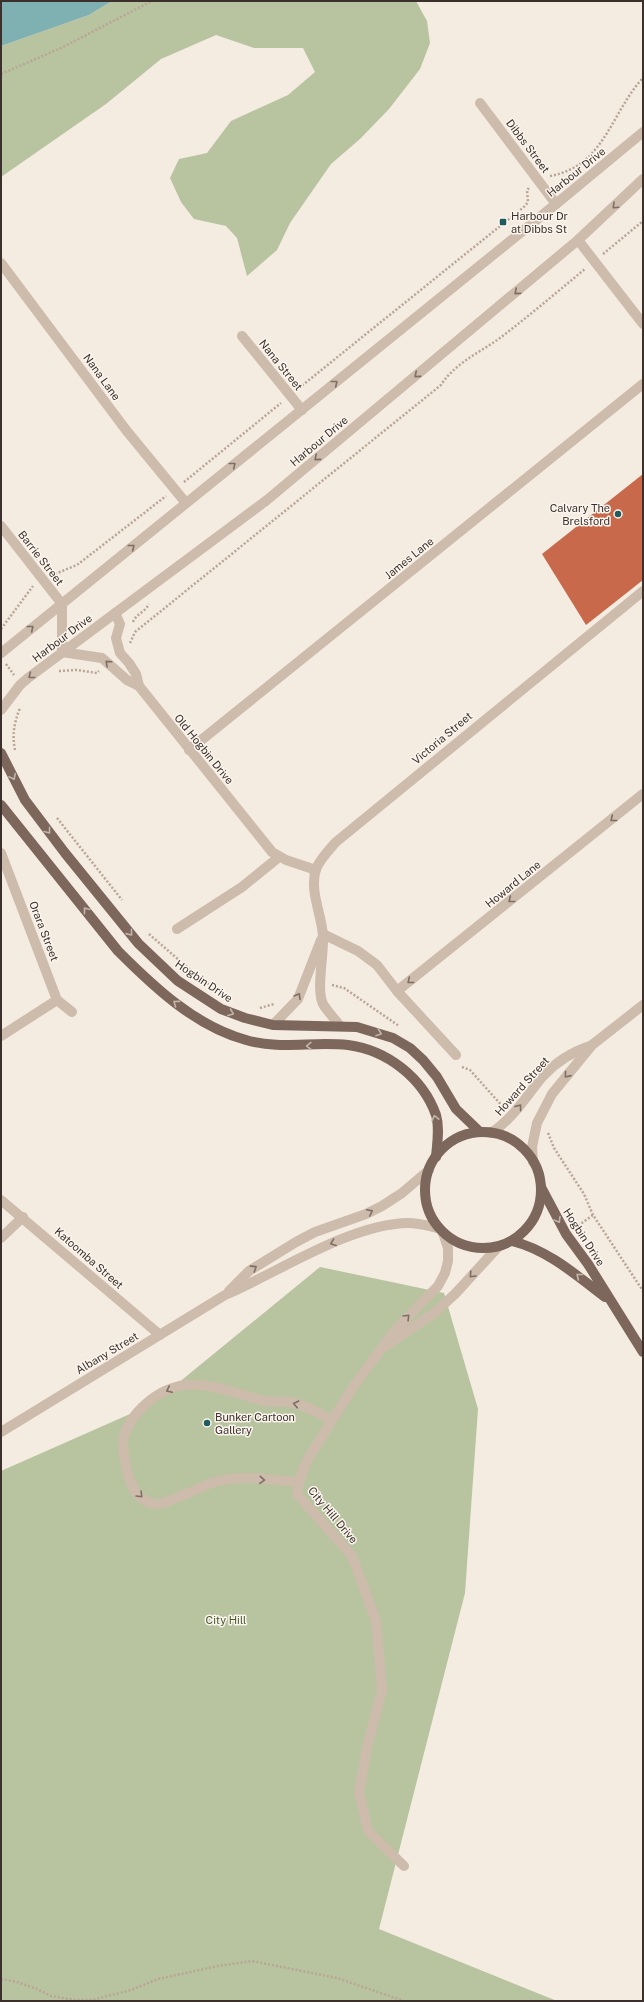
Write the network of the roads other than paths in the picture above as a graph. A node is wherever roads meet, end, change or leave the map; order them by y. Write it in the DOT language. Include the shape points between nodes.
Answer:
graph roads {
  1 [pos="480,103"];
  2 [pos="643,132"];
  3 [pos="643,179"];
  4 [pos="556,204"];
  5 [pos="578,240"];
  6 [pos="1,263"];
  7 [pos="643,324"];
  8 [pos="242,336"];
  9 [pos="643,384"];
  10 [pos="302,410"];
  11 [pos="186,503"];
  12 [pos="1,526"];
  13 [pos="643,591"];
  14 [pos="62,604"];
  15 [pos="115,613"];
  16 [pos="62,652"];
  17 [pos="1,653"];
  18 [pos="139,686"];
  19 [pos="1,710"];
  20 [pos="190,750"];
  21 [pos="1,753"];
  22 [pos="643,794"];
  23 [pos="1,805"];
  24 [pos="1,853"];
  25 [pos="279,857"];
  26 [pos="316,870"];
  27 [pos="177,929"];
  28 [pos="323,934"];
  29 [pos="397,992"];
  30 [pos="57,1000"];
  31 [pos="643,1005"];
  32 [pos="72,1012"];
  33 [pos="273,1025"];
  34 [pos="340,1026"];
  35 [pos="1,1036"];
  36 [pos="592,1045"];
  37 [pos="456,1060"];
  38 [pos="480,1132"];
  39 [pos="491,1133"];
  40 [pos="436,1157"];
  41 [pos="533,1162"];
  42 [pos="429,1170"];
  43 [pos="540,1185"];
  44 [pos="1,1200"];
  45 [pos="23,1217"];
  46 [pos="441,1231"];
  47 [pos="1,1238"];
  48 [pos="512,1241"];
  49 [pos="499,1246"];
  50 [pos="225,1295"];
  51 [pos="610,1300"];
  52 [pos="160,1335"];
  53 [pos="383,1348"];
  54 [pos="643,1352"];
  55 [pos="331,1420"];
  56 [pos="1,1432"];
  57 [pos="299,1482"];
  58 [pos="404,1866"];
  1 -- 4 [label="street, Dibbs Street"];
  2 -- 4 [label="street, Harbour Drive"];
  3 -- 5 [label="street, Harbour Drive, one-way"];
  10 -- 4 [label="street, Harbour Drive, one-way"];
  5 -- 7 [label="street"];
  5 -- 15 [label="street, Harbour Drive, one-way" via="267,500"];
  6 -- 11 [label="street, Nana Lane" via="126,430"];
  8 -- 10 [label="street, Nana Street"];
  9 -- 20 [label="street, James Lane"];
  11 -- 10 [label="street, Harbour Drive, one-way"];
  14 -- 11 [label="street, Harbour Drive, one-way"];
  12 -- 14 [label="street, Barrie Street"];
  13 -- 26 [label="street, Victoria Street" via="336,842"];
  14 -- 16 [label="street"];
  17 -- 14 [label="street, Harbour Drive, one-way"];
  15 -- 16 [label="street, Harbour Drive"];
  15 -- 18 [label="street, Old Hogbin Drive" via="120,624 116,638 120,653 136,674"];
  18 -- 16 [label="street, one-way" via="127,680 102,658"];
  16 -- 19 [label="street, Harbour Drive, one-way" via="20,685"];
  18 -- 20 [label="street, Old Hogbin Drive"];
  20 -- 25 [label="street, Old Hogbin Drive" via="272,852"];
  21 -- 33 [label="main road, Hogbin Drive, one-way" via="25,800 138,943 178,981 221,1009"];
  22 -- 29 [label="street, Howard Lane, one-way"];
  40 -- 23 [label="main road, one-way" via="436,1116 427,1096 415,1080 400,1067 368,1050 348,1045 286,1046 246,1040 224,1033 193,1015 167,996 118,951"];
  24 -- 30 [label="street, Orara Street"];
  25 -- 26 [label="street, Old Hogbin Drive"];
  25 -- 27 [label="street" via="242,887"];
  26 -- 28 [label="street, Victoria Street" via="315,890"];
  28 -- 29 [label="street" via="358,951 376,964"];
  33 -- 28 [label="street, one-way" via="298,998"];
  28 -- 34 [label="street, Victoria Street" via="320,983 323,1003"];
  29 -- 37 [label="street"];
  30 -- 32 [label="street"];
  30 -- 35 [label="street"];
  31 -- 36 [label="street, Howard Street"];
  33 -- 34 [label="main road, Hogbin Drive"];
  34 -- 38 [label="main road, Hogbin Drive, one-way" via="374,1031 410,1048 437,1077 456,1109"];
  39 -- 36 [label="street, Howard Street, one-way" via="515,1113 544,1075 572,1053"];
  36 -- 41 [label="street, Howard Street, one-way" via="552,1094 537,1123 532,1147"];
  38 -- 39 [label="main road"];
  38 -- 40 [label="main road" via="463,1136"];
  39 -- 41 [label="main road" via="508,1138"];
  40 -- 42 [label="main road"];
  41 -- 43 [label="main road"];
  42 -- 46 [label="main road" via="425,1185 426,1200 430,1215"];
  50 -- 42 [label="street, Albany Street, one-way" via="249,1271 315,1232 382,1206"];
  43 -- 48 [label="main road" via="540,1202 534,1217 525,1230"];
  43 -- 51 [label="main road, Hogbin Drive, one-way" via="566,1234"];
  44 -- 45 [label="street, Katoomba Street"];
  45 -- 47 [label="street"];
  45 -- 52 [label="street, Katoomba Street"];
  46 -- 49 [label="main road" via="460,1244 479,1248"];
  46 -- 50 [label="street, Albany Street, one-way" via="408,1223 362,1232 327,1245"];
  53 -- 46 [label="street, City Hill Drive, one-way" via="395,1330 438,1286 445,1273 448,1248"];
  48 -- 49 [label="main road"];
  51 -- 48 [label="main road, Hogbin Drive, one-way" via="551,1257"];
  49 -- 53 [label="street, City Hill Drive, one-way" via="434,1313"];
  50 -- 52 [label="street, Albany Street"];
  51 -- 54 [label="main road, Hogbin Drive"];
  52 -- 56 [label="street, Albany Street"];
  53 -- 55 [label="street, City Hill Drive"];
  55 -- 57 [label="street, City Hill Drive" via="306,1462"];
  55 -- 57 [label="street, one-way" via="304,1405 266,1401 209,1386 185,1385 172,1388 139,1410 122,1441 128,1480 149,1503 164,1504 200,1487 237,1478"];
  57 -- 58 [label="street, City Hill Drive" via="297,1494 352,1556 376,1621 382,1690 367,1747 359,1792 368,1831"];
}
